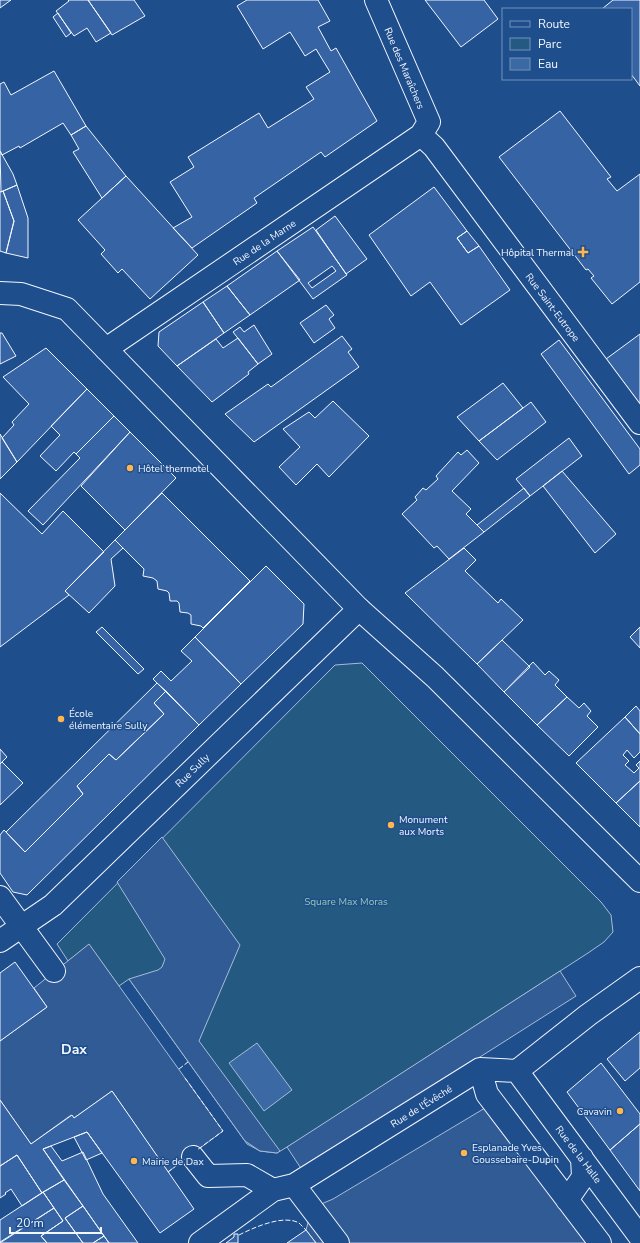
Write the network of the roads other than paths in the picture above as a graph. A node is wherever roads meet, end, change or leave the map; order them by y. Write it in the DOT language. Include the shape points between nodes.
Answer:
graph roads {
  1 [pos="376,0"];
  2 [pos="421,135"];
  3 [pos="0,293"];
  4 [pos="106,349"];
  5 [pos="640,423"];
  6 [pos="359,609"];
  7 [pos="640,881"];
  8 [pos="0,897"];
  9 [pos="21,926"];
  10 [pos="0,941"];
  11 [pos="54,970"];
  12 [pos="640,978"];
  13 [pos="480,1069"];
  14 [pos="517,1071"];
  15 [pos="193,1157"];
  16 [pos="582,1158"];
  17 [pos="294,1185"];
  18 [pos="274,1190"];
  19 [pos="567,1200"];
  20 [pos="640,1237"];
  21 [pos="200,1243"];
  22 [pos="338,1243"];
  23 [pos="600,1243"];
  1 -- 2 [label="street, Rue des Maraîchers" via="429,122"];
  2 -- 4 [label="street, Rue de la Marne"];
  2 -- 5 [label="street, Rue Saint-Eutrope" via="434,148"];
  3 -- 4 [label="street" via="20,294 67,309"];
  4 -- 6 [label="street"];
  6 -- 7 [label="street" via="435,676"];
  6 -- 9 [label="street, Rue Sully" via="52,905"];
  8 -- 9 [label="street"];
  9 -- 10 [label="street, Rue Sully"];
  9 -- 11 [label="street"];
  12 -- 14 [label="street"];
  13 -- 14 [label="street"];
  13 -- 17 [label="street, Rue de l'Évêché"];
  13 -- 19 [label="street" via="487,1094"];
  14 -- 16 [label="street, Rue de la Halle"];
  15 -- 18 [label="street" via="208,1176 247,1175"];
  16 -- 19 [label="street" via="583,1176"];
  16 -- 20 [label="street, Rue de la Halle"];
  17 -- 18 [label="street, Rue de l'Évêché"];
  17 -- 22 [label="street"];
  18 -- 21 [label="street, Rue de l'Évêché"];
  19 -- 23 [label="street"];
}
